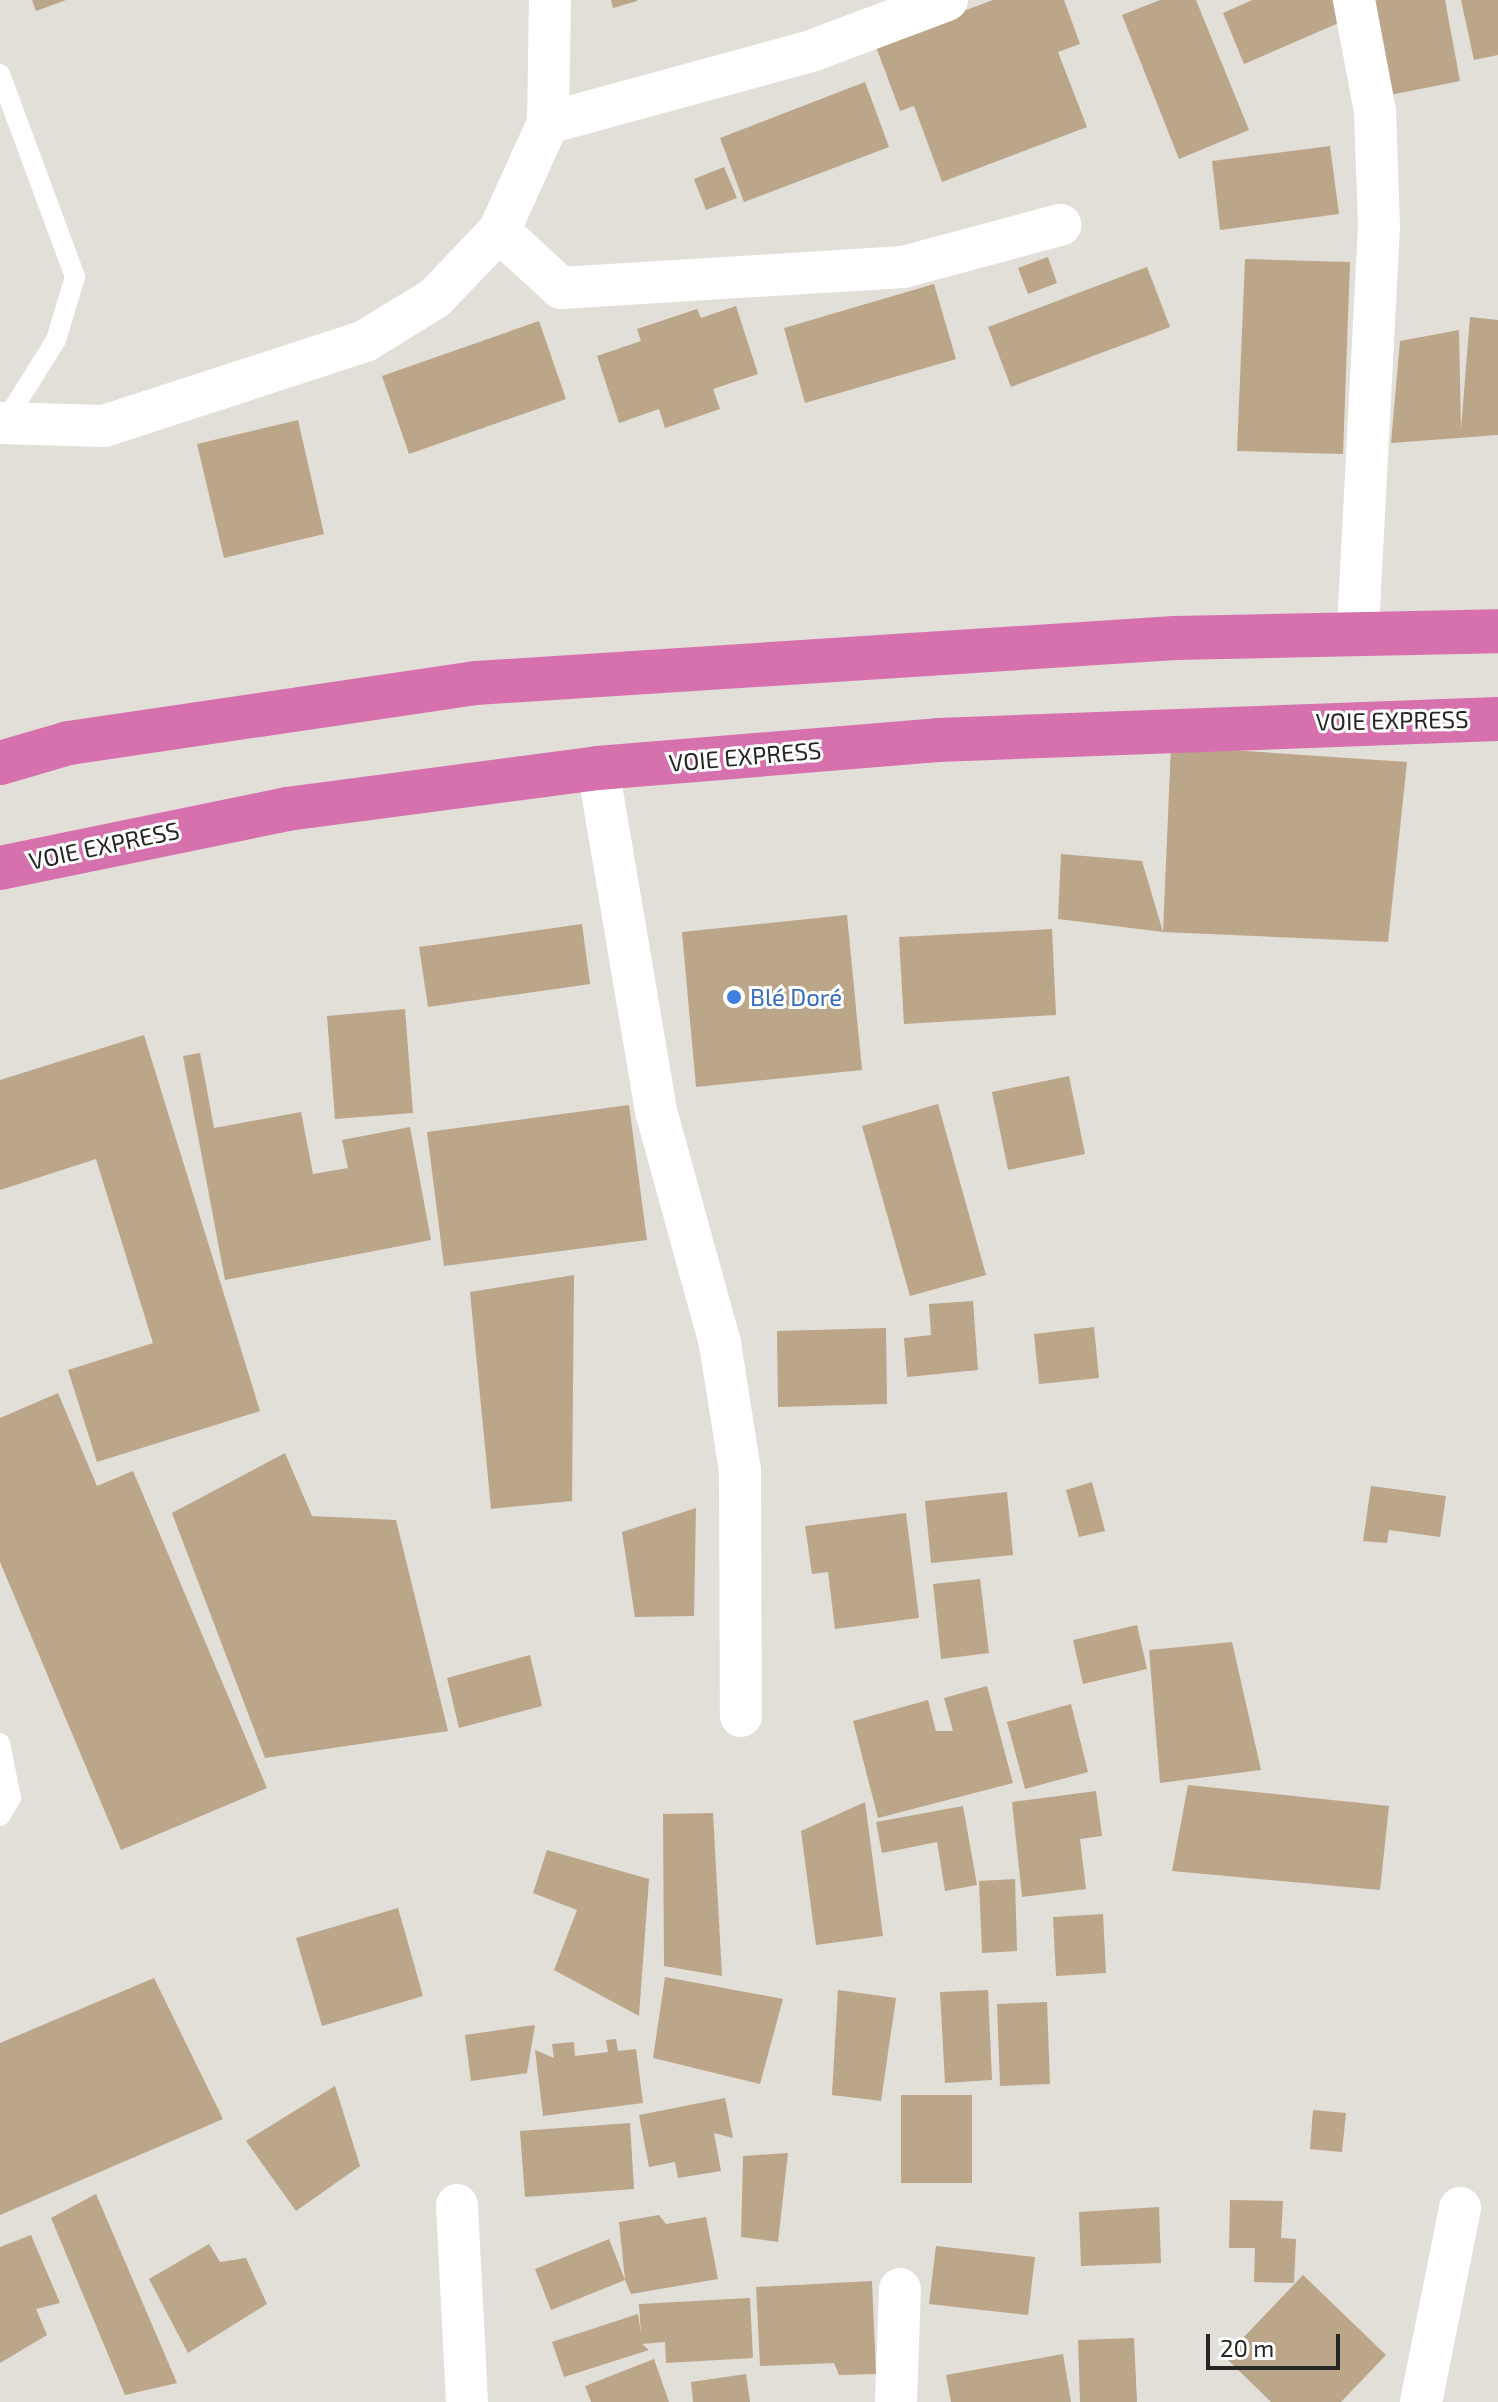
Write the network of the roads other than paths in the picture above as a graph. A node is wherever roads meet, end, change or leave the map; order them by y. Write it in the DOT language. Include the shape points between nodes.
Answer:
graph roads {
  1 [pos="550,0"];
  2 [pos="947,0"];
  3 [pos="1354,0"];
  4 [pos="0,74"];
  5 [pos="548,123"];
  6 [pos="1060,225"];
  7 [pos="499,231"];
  8 [pos="3,422"];
  9 [pos="1498,631"];
  10 [pos="1358,632"];
  11 [pos="1498,719"];
  12 [pos="0,763"];
  13 [pos="598,768"];
  14 [pos="0,868"];
  15 [pos="741,1716"];
  16 [pos="0,1743"];
  17 [pos="0,1816"];
  18 [pos="457,2205"];
  19 [pos="1460,2208"];
  20 [pos="900,2289"];
  21 [pos="467,2402"];
  22 [pos="896,2402"];
  23 [pos="1421,2402"];
  1 -- 5 [label="street"];
  2 -- 5 [label="street" via="814,50"];
  3 -- 10 [label="street" via="1375,111 1379,227"];
  4 -- 8 [label="lane" via="75,277 56,340"];
  5 -- 7 [label="street"];
  6 -- 7 [label="street" via="903,267 561,288"];
  7 -- 8 [label="street" via="435,298 365,341 104,426"];
  9 -- 10 [label="highway"];
  10 -- 12 [label="highway" via="476,683 69,743"];
  11 -- 13 [label="highway, VOIE EXPRESS" via="938,740"];
  13 -- 14 [label="highway, VOIE EXPRESS" via="287,809"];
  13 -- 15 [label="street" via="656,1111 720,1344 740,1470"];
  16 -- 17 [label="lane" via="11,1798"];
  18 -- 21 [label="street"];
  19 -- 23 [label="street"];
  20 -- 22 [label="street"];
}
